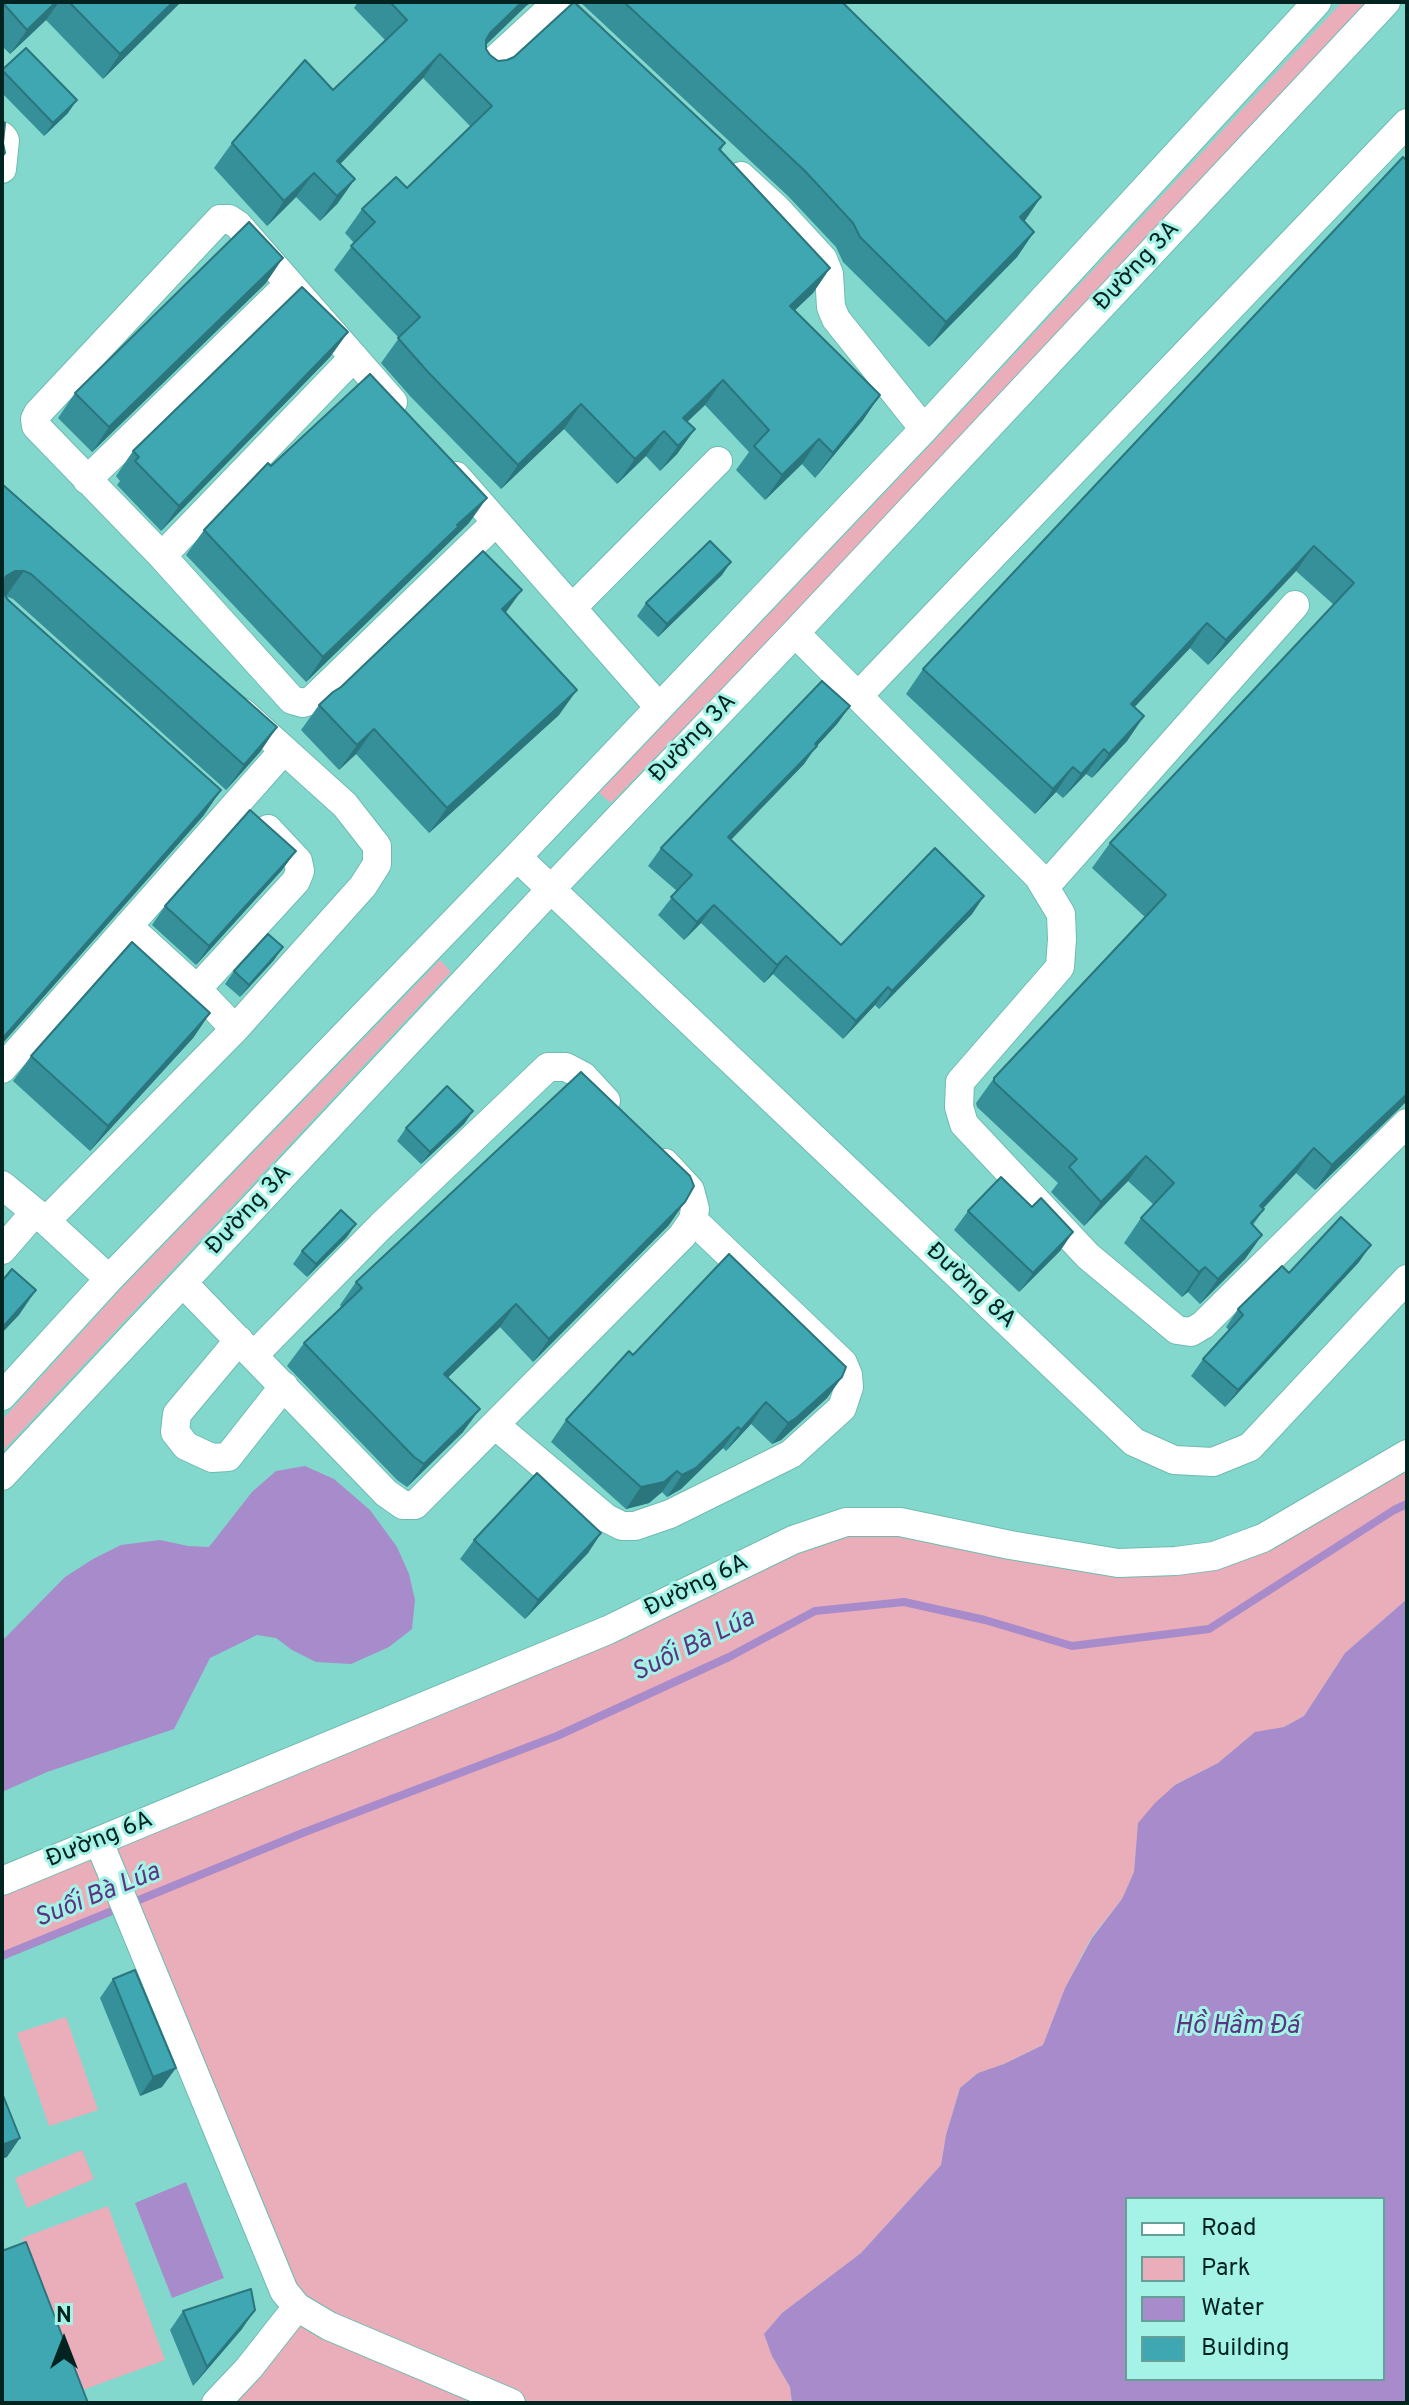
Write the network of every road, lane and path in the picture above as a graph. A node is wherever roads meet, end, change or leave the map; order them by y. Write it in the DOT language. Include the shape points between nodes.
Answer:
graph roads {
  1 [pos="1317,2"];
  2 [pos="1386,2"];
  3 [pos="606,50"];
  4 [pos="485,69"];
  5 [pos="1407,123"];
  6 [pos="2,136"];
  7 [pos="719,156"];
  8 [pos="2,169"];
  9 [pos="289,284"];
  10 [pos="354,357"];
  11 [pos="415,428"];
  12 [pos="924,429"];
  13 [pos="435,451"];
  14 [pos="718,461"];
  15 [pos="87,480"];
  16 [pos="496,522"];
  17 [pos="162,556"];
  18 [pos="1295,605"];
  19 [pos="572,608"];
  20 [pos="795,633"];
  21 [pos="225,696"];
  22 [pos="858,696"];
  23 [pos="658,706"];
  24 [pos="284,750"];
  25 [pos="204,792"];
  26 [pos="234,806"];
  27 [pos="517,857"];
  28 [pos="1045,887"];
  29 [pos="551,889"];
  30 [pos="128,926"];
  31 [pos="197,989"];
  32 [pos="235,1029"];
  33 [pos="2,1069"];
  34 [pos="626,1122"];
  35 [pos="1407,1123"];
  36 [pos="647,1145"];
  37 [pos="2,1185"];
  38 [pos="40,1217"];
  39 [pos="693,1220"];
  40 [pos="2,1250"];
  41 [pos="109,1279"];
  42 [pos="1407,1279"];
  43 [pos="183,1283"];
  44 [pos="246,1348"];
  45 [pos="284,1386"];
  46 [pos="2,1396"];
  47 [pos="495,1425"];
  48 [pos="1407,1454"];
  49 [pos="2,1476"];
  50 [pos="99,1842"];
  51 [pos="2,1881"];
  52 [pos="297,2307"];
  53 [pos="216,2403"];
  54 [pos="511,2403"];
  1 -- 12 [label="street, Đường 3A"];
  2 -- 20 [label="street, Đường 3A"];
  3 -- 4 [label="street" via="560,7 538,18"];
  5 -- 22 [label="street"];
  6 -- 8 [label="street"];
  7 -- 12 [label="street" via="823,259 836,319"];
  9 -- 10 [label="street"];
  9 -- 15 [label="street"];
  9 -- 15 [label="street" via="238,225 220,219 38,413 36,426"];
  10 -- 11 [label="street"];
  10 -- 17 [label="street"];
  12 -- 23 [label="street, Đường 3A"];
  13 -- 16 [label="street"];
  14 -- 19 [label="street"];
  15 -- 17 [label="street"];
  16 -- 17 [label="street" via="303,703 292,700"];
  16 -- 19 [label="street"];
  18 -- 28 [label="street"];
  19 -- 23 [label="street"];
  20 -- 22 [label="street"];
  20 -- 29 [label="street, Đường 3A"];
  21 -- 24 [label="street"];
  22 -- 28 [label="street"];
  23 -- 27 [label="street, Đường 3A"];
  24 -- 26 [label="street"];
  24 -- 32 [label="street" via="353,815 377,846 377,864"];
  25 -- 26 [label="street"];
  26 -- 30 [label="street"];
  26 -- 31 [label="street" via="298,861 300,871"];
  27 -- 29 [label="street, Đường 8A"];
  27 -- 41 [label="street, Đường 3A"];
  28 -- 35 [label="street" via="1061,914 1060,967 960,1082 961,1115 1088,1256 1177,1330 1191,1332 1203,1325"];
  29 -- 42 [label="street, Đường 8A" via="1134,1442 1174,1460 1213,1462 1250,1447"];
  29 -- 43 [label="street, Đường 3A"];
  30 -- 31 [label="street"];
  30 -- 33 [label="street"];
  31 -- 32 [label="street"];
  32 -- 38 [label="street"];
  34 -- 44 [label="street" via="583,1076 566,1067 548,1067"];
  36 -- 39 [label="street" via="690,1190"];
  37 -- 38 [label="street"];
  38 -- 40 [label="street"];
  38 -- 41 [label="street"];
  39 -- 47 [label="street"];
  39 -- 47 [label="street" via="843,1363 849,1387 842,1408 791,1454 635,1526 606,1518"];
  41 -- 46 [label="street, Đường 3A"];
  43 -- 44 [label="street"];
  43 -- 49 [label="street, Đường 3A"];
  44 -- 45 [label="street"];
  44 -- 45 [label="street" via="177,1414 175,1432 186,1446 212,1458 228,1457"];
  45 -- 47 [label="street" via="403,1505 415,1505"];
  48 -- 50 [label="street, Đường 6A" via="1263,1538 1214,1556 1176,1561 1118,1563 900,1522 846,1522 793,1540 608,1630"];
  50 -- 51 [label="street, Đường 6A"];
  50 -- 52 [label="street" via="275,2274"];
  52 -- 53 [label="street"];
  52 -- 54 [label="street" via="329,2326"];
}
